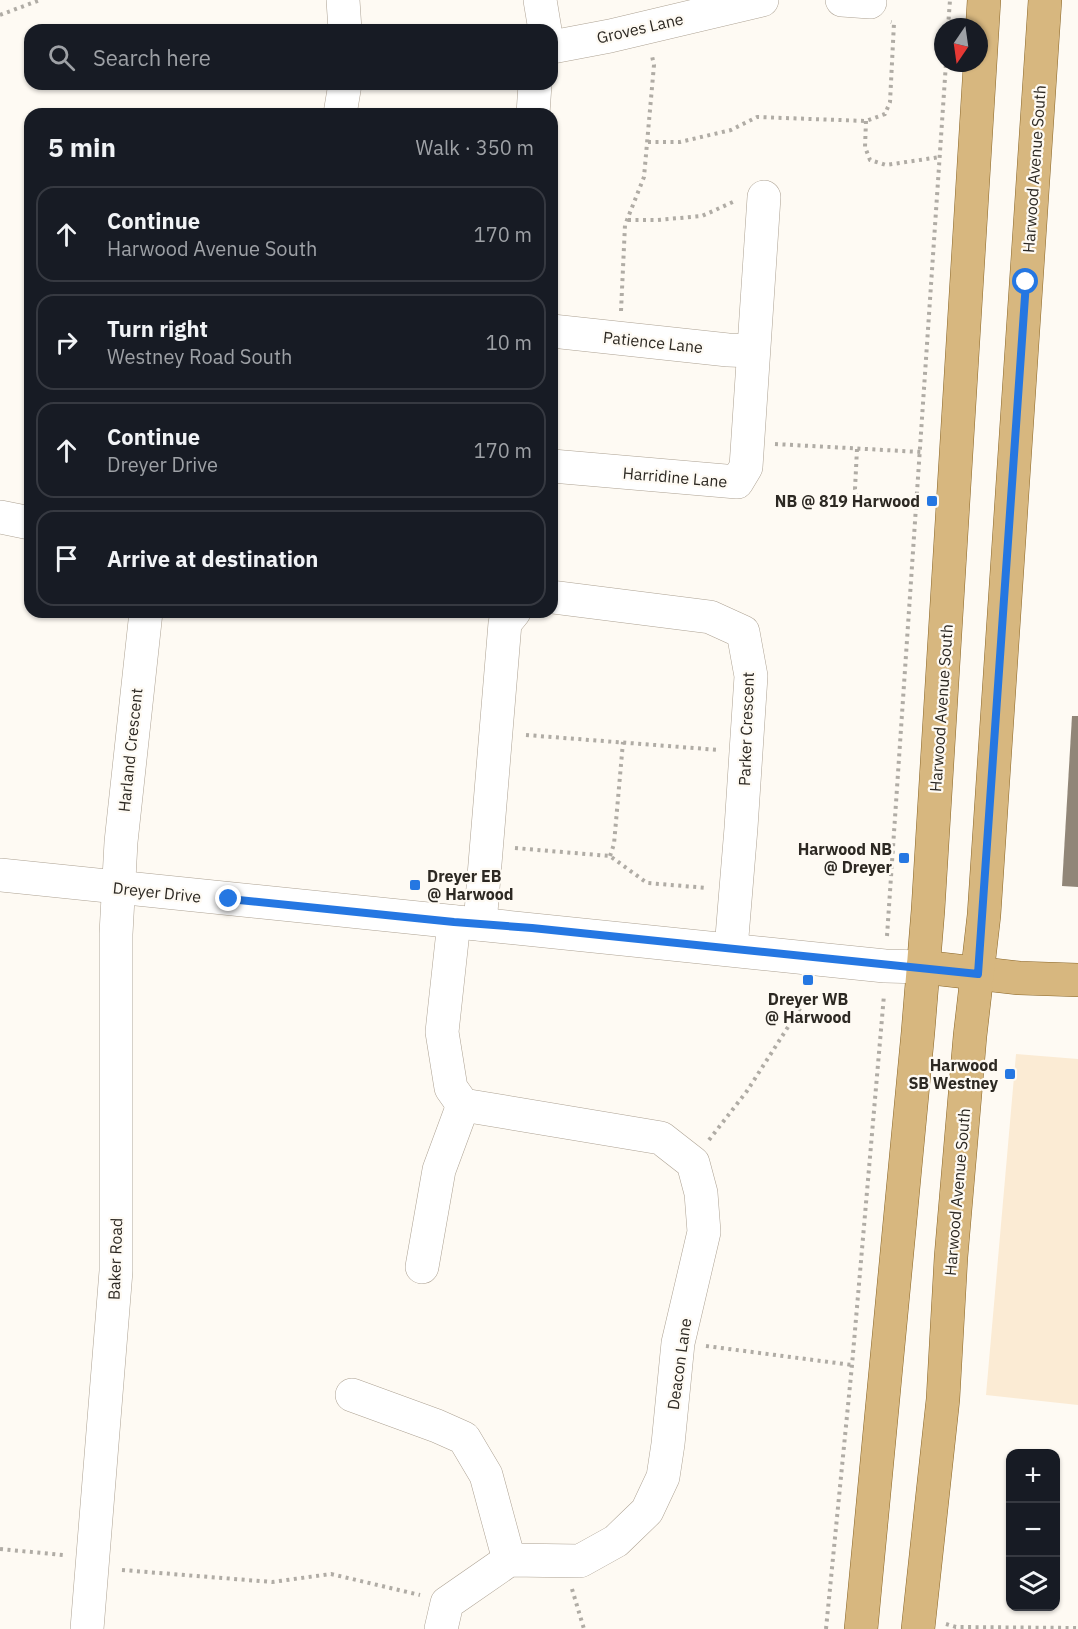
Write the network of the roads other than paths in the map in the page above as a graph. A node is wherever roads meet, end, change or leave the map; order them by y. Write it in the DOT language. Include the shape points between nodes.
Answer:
graph roads {
  1 [pos="343,0"];
  2 [pos="540,0"];
  3 [pos="762,0"];
  4 [pos="984,0"];
  5 [pos="1045,0"];
  6 [pos="345,24"];
  7 [pos="544,24"];
  8 [pos="558,46"];
  9 [pos="344,90"];
  10 [pos="535,90"];
  11 [pos="341,108"];
  12 [pos="533,108"];
  13 [pos="764,197"];
  14 [pos="558,332"];
  15 [pos="753,351"];
  16 [pos="558,467"];
  17 [pos="0,517"];
  18 [pos="24,522"];
  19 [pos="558,598"];
  20 [pos="145,618"];
  21 [pos="509,618"];
  22 [pos="0,875"];
  23 [pos="120,888"];
  24 [pos="467,923"];
  25 [pos="731,949"];
  26 [pos="923,967"];
  27 [pos="978,974"];
  28 [pos="1078,980"];
  29 [pos="463,1105"];
  30 [pos="422,1267"];
  31 [pos="352,1395"];
  32 [pos="509,1560"];
  33 [pos="444,1616"];
  34 [pos="919,1623"];
  35 [pos="87,1629"];
  36 [pos="861,1629"];
  1 -- 6 [label="street"];
  2 -- 7 [label="street"];
  3 -- 8 [label="street, Groves Lane"];
  4 -- 26 [label="main road, Harwood Avenue South"];
  5 -- 27 [label="main road, Harwood Avenue South"];
  9 -- 11 [label="street"];
  10 -- 12 [label="street"];
  13 -- 15 [label="street, Harridine Lane"];
  14 -- 15 [label="street, Patience Lane"];
  15 -- 16 [label="street, Harridine Lane" via="746,467 737,482"];
  17 -- 18 [label="street"];
  19 -- 25 [label="street, Parker Crescent" via="710,617 743,633 751,676"];
  20 -- 23 [label="street, Harland Crescent" via="121,842"];
  21 -- 24 [label="street" via="505,623 485,845"];
  22 -- 23 [label="street, Dreyer Drive"];
  23 -- 24 [label="street, Dreyer Drive"];
  23 -- 35 [label="street, Baker Road" via="116,934 116,1271"];
  24 -- 25 [label="street, Dreyer Drive"];
  24 -- 29 [label="street" via="442,1032 451,1088"];
  25 -- 26 [label="street, Dreyer Drive"];
  26 -- 27 [label="main road"];
  26 -- 36 [label="main road, Harwood Avenue South"];
  27 -- 28 [label="main road"];
  27 -- 34 [label="main road, Harwood Avenue South" via="951,1257 943,1399"];
  29 -- 30 [label="street" via="439,1170"];
  29 -- 32 [label="street, Deacon Lane" via="661,1138 693,1163 701,1193 704,1232 678,1343 663,1477 647,1511 616,1541 580,1561"];
  31 -- 32 [label="street" via="464,1438 486,1475"];
  32 -- 33 [label="street"];
}
